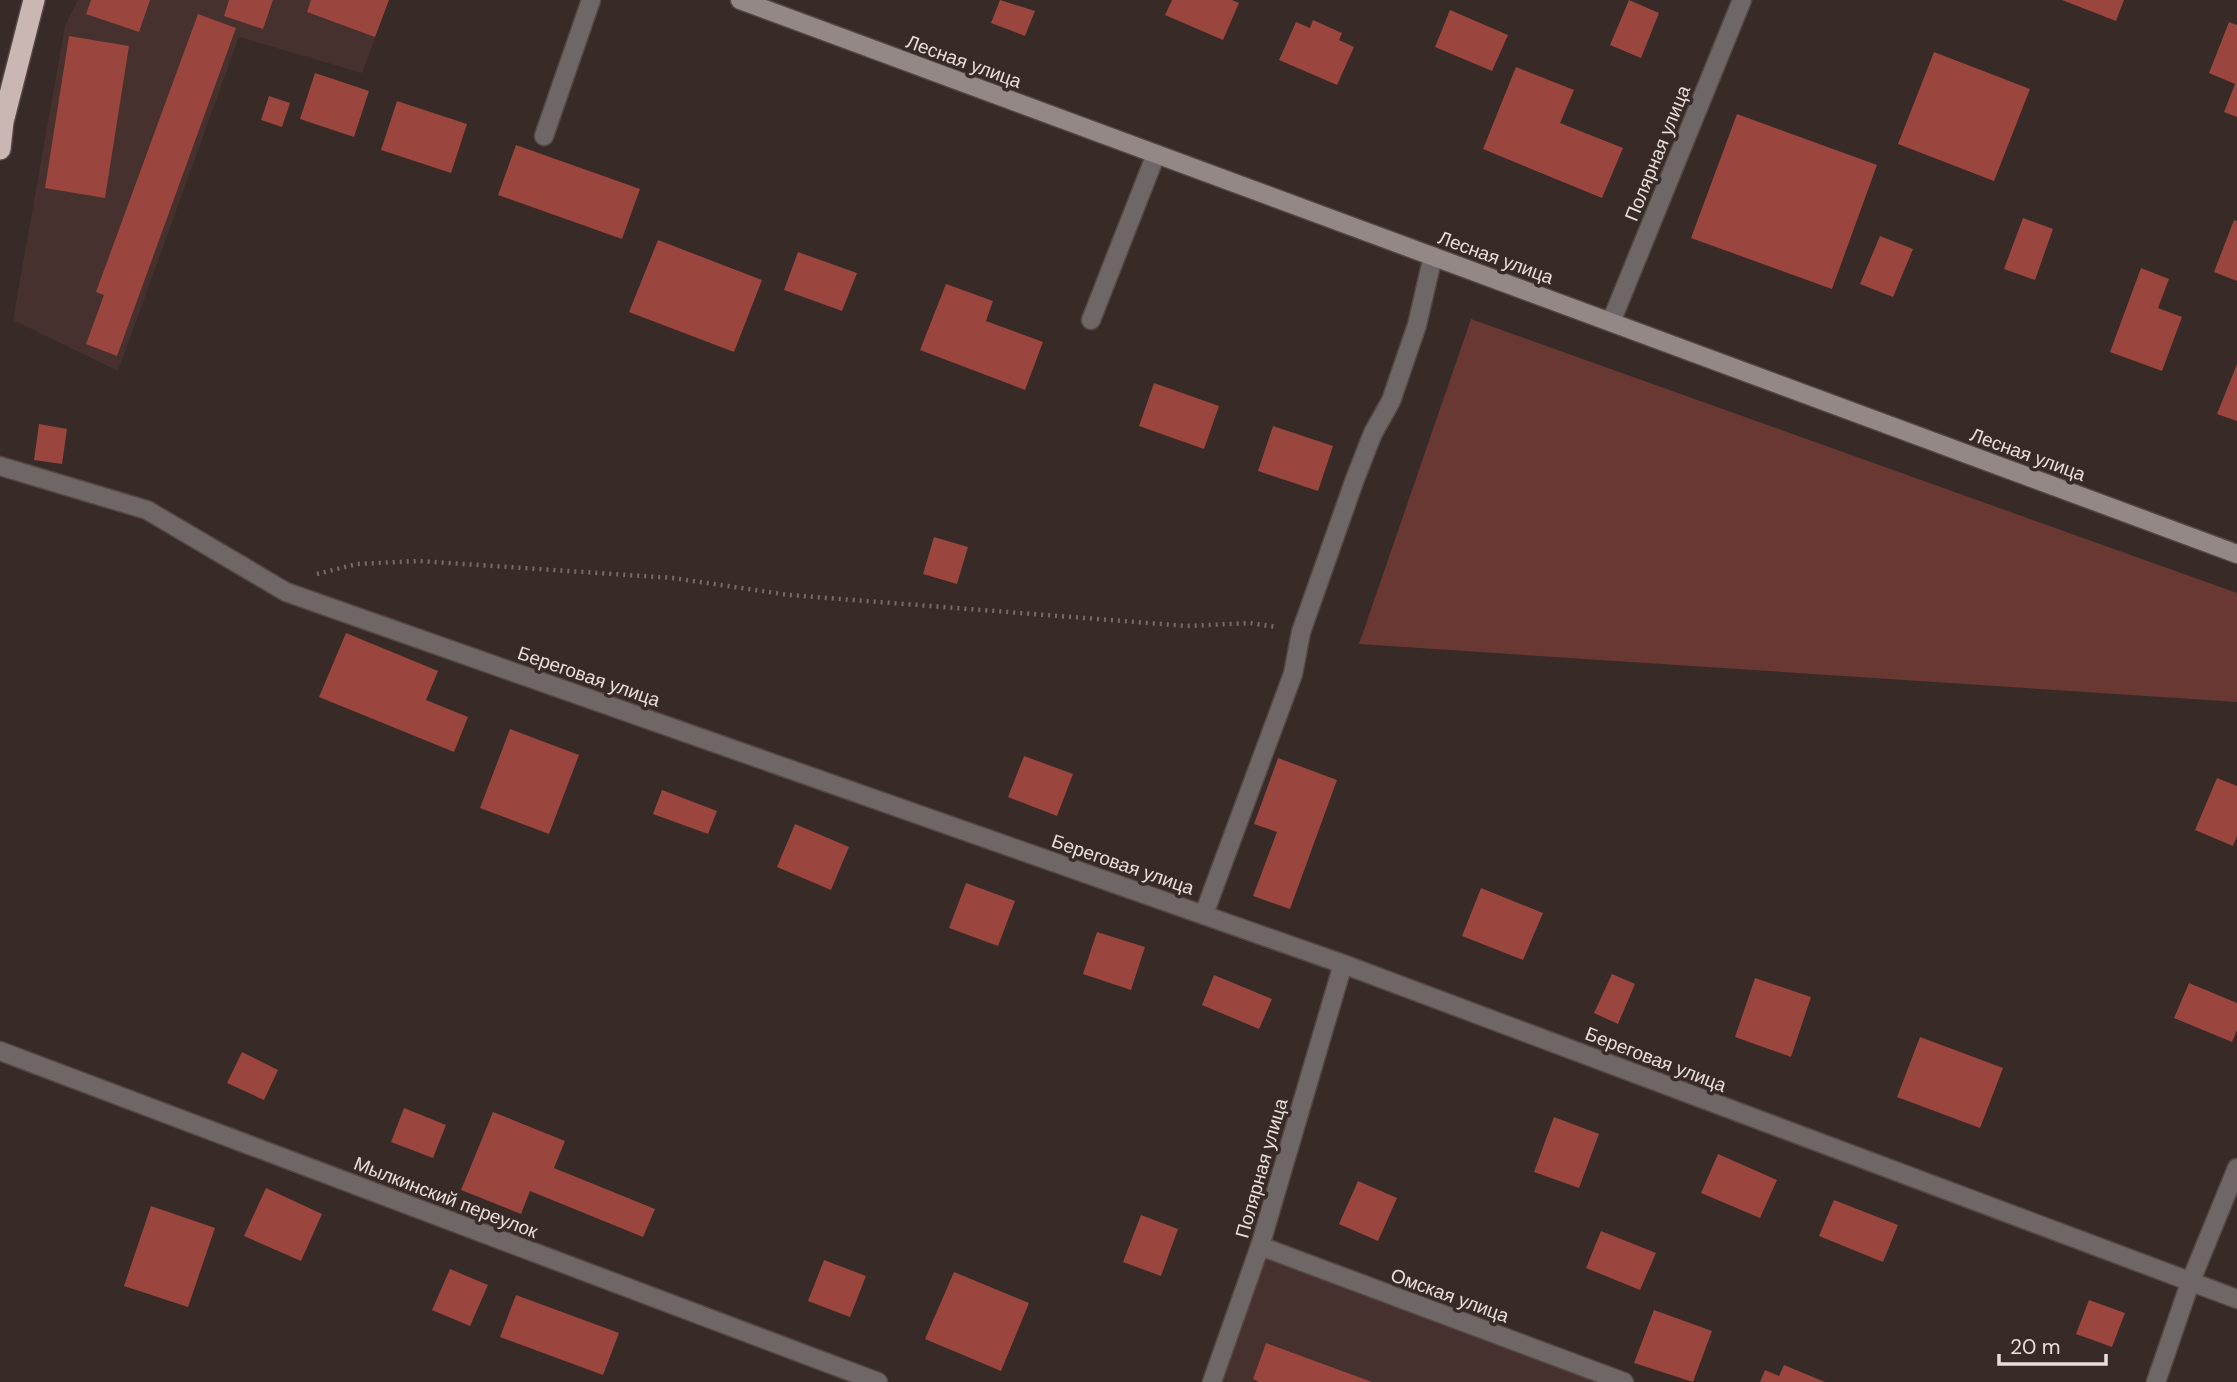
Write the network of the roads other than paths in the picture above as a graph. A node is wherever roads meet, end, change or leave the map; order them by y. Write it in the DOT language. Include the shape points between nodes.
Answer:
graph roads {
  1 [pos="34,0"];
  2 [pos="591,0"];
  3 [pos="740,0"];
  4 [pos="1742,0"];
  5 [pos="544,136"];
  6 [pos="0,149"];
  7 [pos="1156,154"];
  8 [pos="1433,256"];
  9 [pos="1091,320"];
  10 [pos="1611,322"];
  11 [pos="0,466"];
  12 [pos="2237,554"];
  13 [pos="1203,915"];
  14 [pos="1343,964"];
  15 [pos="0,1051"];
  16 [pos="2237,1168"];
  17 [pos="1260,1246"];
  18 [pos="2190,1283"];
  19 [pos="2237,1300"];
  20 [pos="878,1382"];
  21 [pos="1212,1382"];
  22 [pos="1624,1382"];
  23 [pos="2156,1382"];
  1 -- 6 [label="highway"];
  2 -- 5 [label="street"];
  3 -- 7 [label="street, Лесная улица"];
  4 -- 10 [label="street, Полярная улица"];
  7 -- 8 [label="street, Лесная улица"];
  7 -- 9 [label="street"];
  8 -- 10 [label="street, Лесная улица"];
  8 -- 13 [label="street" via="1417,325 1391,401 1360,467 1301,632 1293,674"];
  10 -- 12 [label="street, Лесная улица"];
  11 -- 13 [label="street, Береговая улица" via="147,510 286,592"];
  13 -- 14 [label="street, Береговая улица"];
  14 -- 17 [label="street, Полярная улица"];
  14 -- 18 [label="street, Береговая улица"];
  15 -- 20 [label="street, Мылкинский переулок"];
  16 -- 18 [label="street"];
  17 -- 21 [label="street, Полярная улица"];
  17 -- 22 [label="street, Омская улица"];
  18 -- 19 [label="street, Береговая улица"];
  18 -- 23 [label="street"];
}
